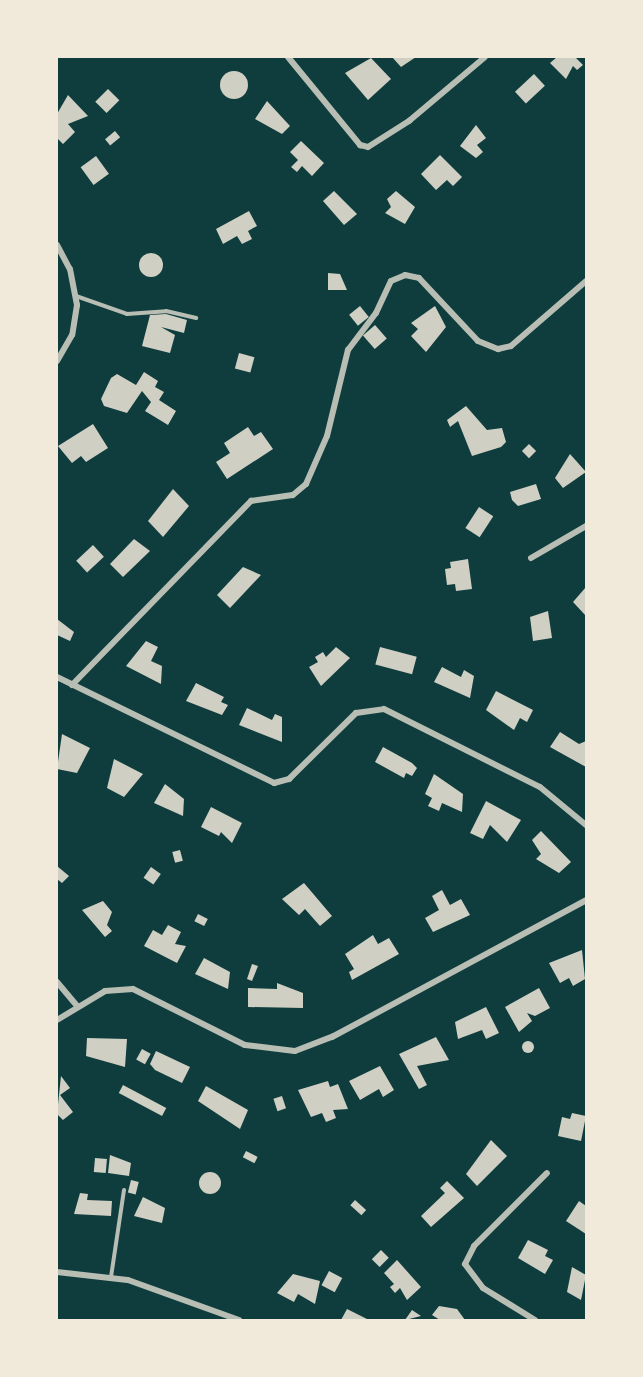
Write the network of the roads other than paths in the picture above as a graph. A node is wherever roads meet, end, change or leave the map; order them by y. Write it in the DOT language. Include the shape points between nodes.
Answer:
graph roads {
  1 [pos="288,57"];
  2 [pos="485,57"];
  3 [pos="57,245"];
  4 [pos="586,281"];
  5 [pos="76,296"];
  6 [pos="196,318"];
  7 [pos="57,361"];
  8 [pos="586,526"];
  9 [pos="531,558"];
  10 [pos="57,677"];
  11 [pos="72,685"];
  12 [pos="586,825"];
  13 [pos="586,900"];
  14 [pos="57,982"];
  15 [pos="77,1006"];
  16 [pos="57,1020"];
  17 [pos="547,1173"];
  18 [pos="124,1190"];
  19 [pos="57,1272"];
  20 [pos="111,1277"];
  21 [pos="238,1320"];
  22 [pos="535,1320"];
  1 -- 2 [label="street" via="360,145 368,147 409,122"];
  3 -- 5 [label="street"];
  4 -- 11 [label="street" via="511,346 498,349 478,341 419,278 405,275 391,281 376,313 348,350 327,436 306,484 293,495 251,501"];
  5 -- 6 [label="lane" via="127,314 166,312"];
  5 -- 7 [label="street" via="72,335"];
  8 -- 9 [label="street"];
  10 -- 11 [label="street"];
  11 -- 12 [label="street" via="274,783 289,779 331,734 370,708 398,713 540,787"];
  13 -- 15 [label="street" via="332,1037 295,1051 245,1045 133,989 105,991"];
  14 -- 15 [label="street"];
  15 -- 16 [label="street"];
  17 -- 22 [label="street" via="474,1246 465,1264 483,1288"];
  18 -- 20 [label="lane"];
  19 -- 20 [label="street"];
  20 -- 21 [label="street"];
}
